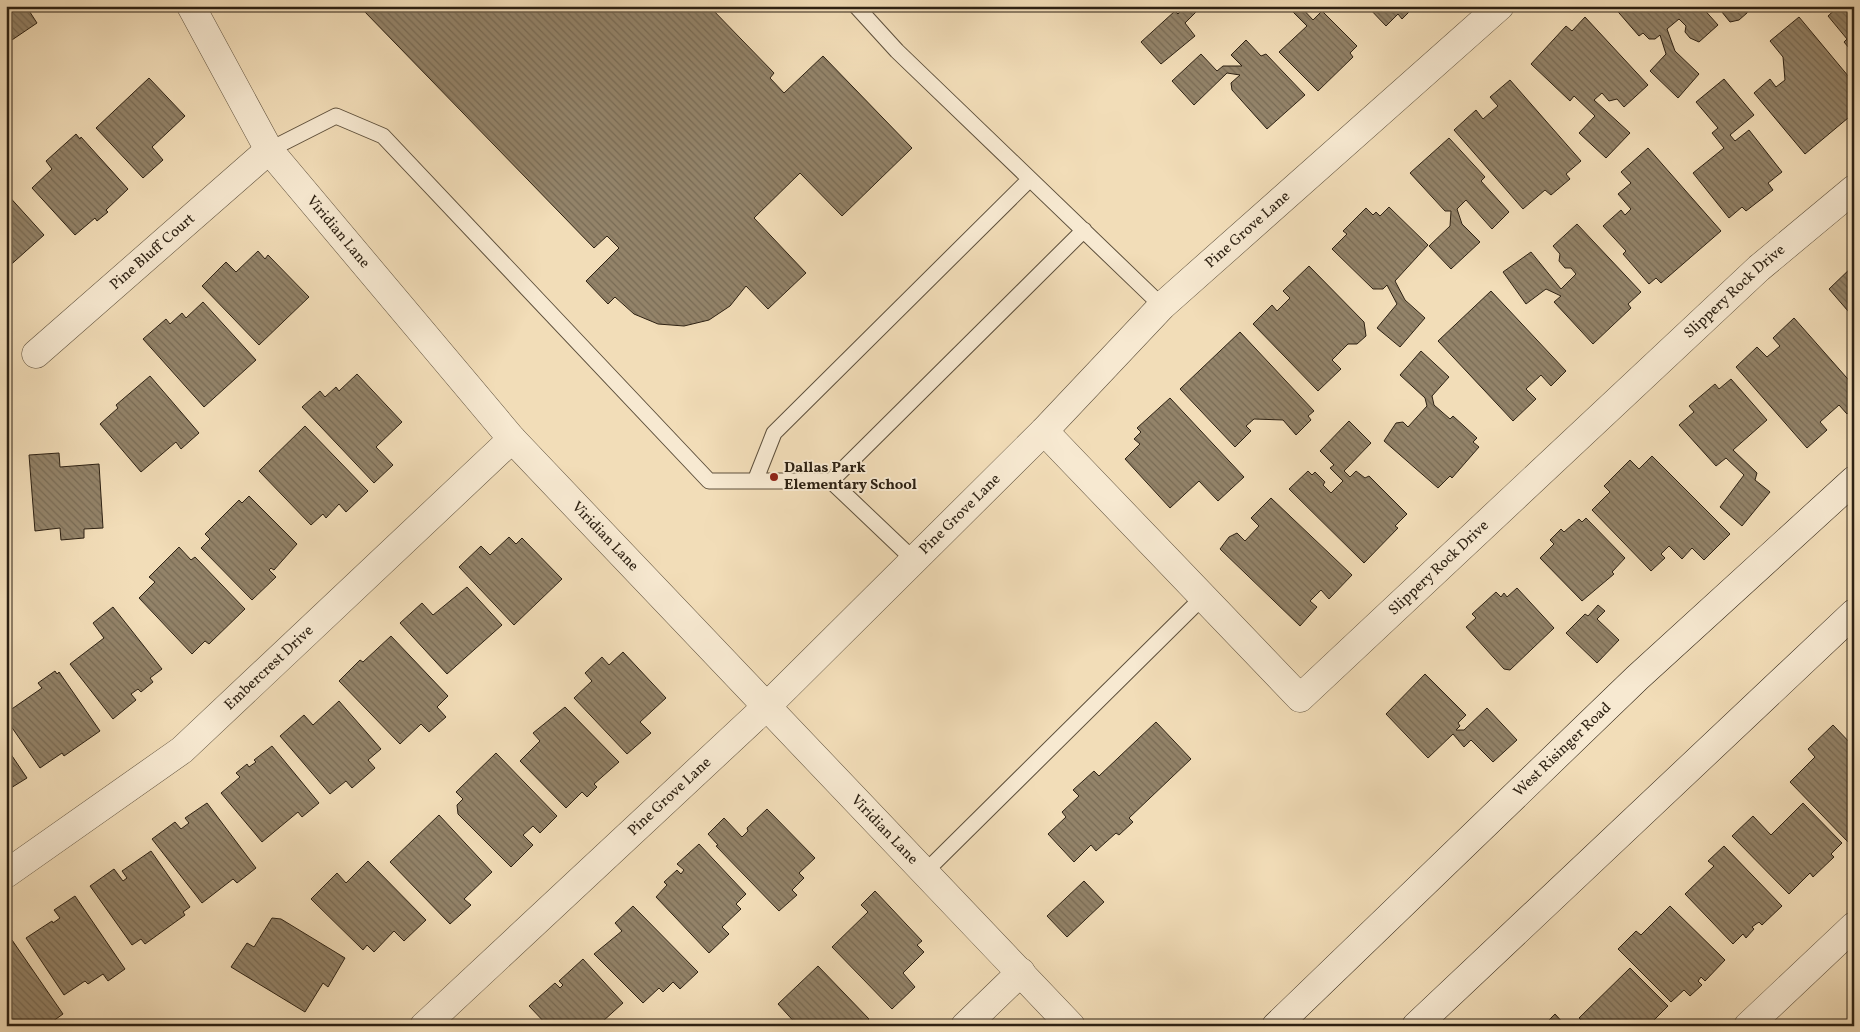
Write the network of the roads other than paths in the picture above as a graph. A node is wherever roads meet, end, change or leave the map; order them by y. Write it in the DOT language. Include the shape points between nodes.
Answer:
graph roads {
  1 [pos="191,6"];
  2 [pos="856,6"];
  3 [pos="1500,6"];
  4 [pos="269,150"];
  5 [pos="1030,179"];
  6 [pos="1854,189"];
  7 [pos="1084,230"];
  8 [pos="1162,306"];
  9 [pos="36,354"];
  10 [pos="1044,430"];
  11 [pos="512,439"];
  12 [pos="1854,480"];
  13 [pos="755,481"];
  14 [pos="831,481"];
  15 [pos="914,560"];
  16 [pos="1203,597"];
  17 [pos="1854,613"];
  18 [pos="766,707"];
  19 [pos="925,872"];
  20 [pos="6,874"];
  21 [pos="1854,926"];
  22 [pos="1022,972"];
  23 [pos="424,1026"];
  24 [pos="966,1026"];
  25 [pos="1071,1026"];
  26 [pos="1276,1026"];
  27 [pos="1416,1026"];
  28 [pos="1748,1026"];
  1 -- 4 [label="street, Viridian Lane"];
  2 -- 5 [label="lane" via="897,52"];
  3 -- 8 [label="street, Pine Grove Lane"];
  4 -- 9 [label="street, Pine Bluff Court"];
  4 -- 11 [label="street, Viridian Lane"];
  4 -- 13 [label="lane" via="336,116 383,136 709,481"];
  5 -- 7 [label="lane"];
  5 -- 13 [label="lane" via="774,433"];
  6 -- 16 [label="street, Slippery Rock Drive" via="1759,268 1300,698"];
  7 -- 8 [label="lane"];
  7 -- 14 [label="lane"];
  8 -- 10 [label="street, Pine Grove Lane"];
  10 -- 15 [label="street, Pine Grove Lane"];
  10 -- 16 [label="street, Slippery Rock Drive"];
  11 -- 18 [label="street, Viridian Lane"];
  11 -- 20 [label="street, Embercrest Drive" via="182,750"];
  12 -- 26 [label="street, West Risinger Road" via="1637,678"];
  13 -- 14 [label="lane"];
  14 -- 15 [label="lane"];
  15 -- 18 [label="street, Pine Grove Lane"];
  16 -- 19 [label="lane"];
  17 -- 27 [label="street"];
  18 -- 19 [label="street, Viridian Lane"];
  18 -- 23 [label="street, Pine Grove Lane"];
  19 -- 22 [label="street, Viridian Lane"];
  21 -- 28 [label="street"];
  22 -- 24 [label="street"];
  22 -- 25 [label="street, Viridian Lane"];
}
